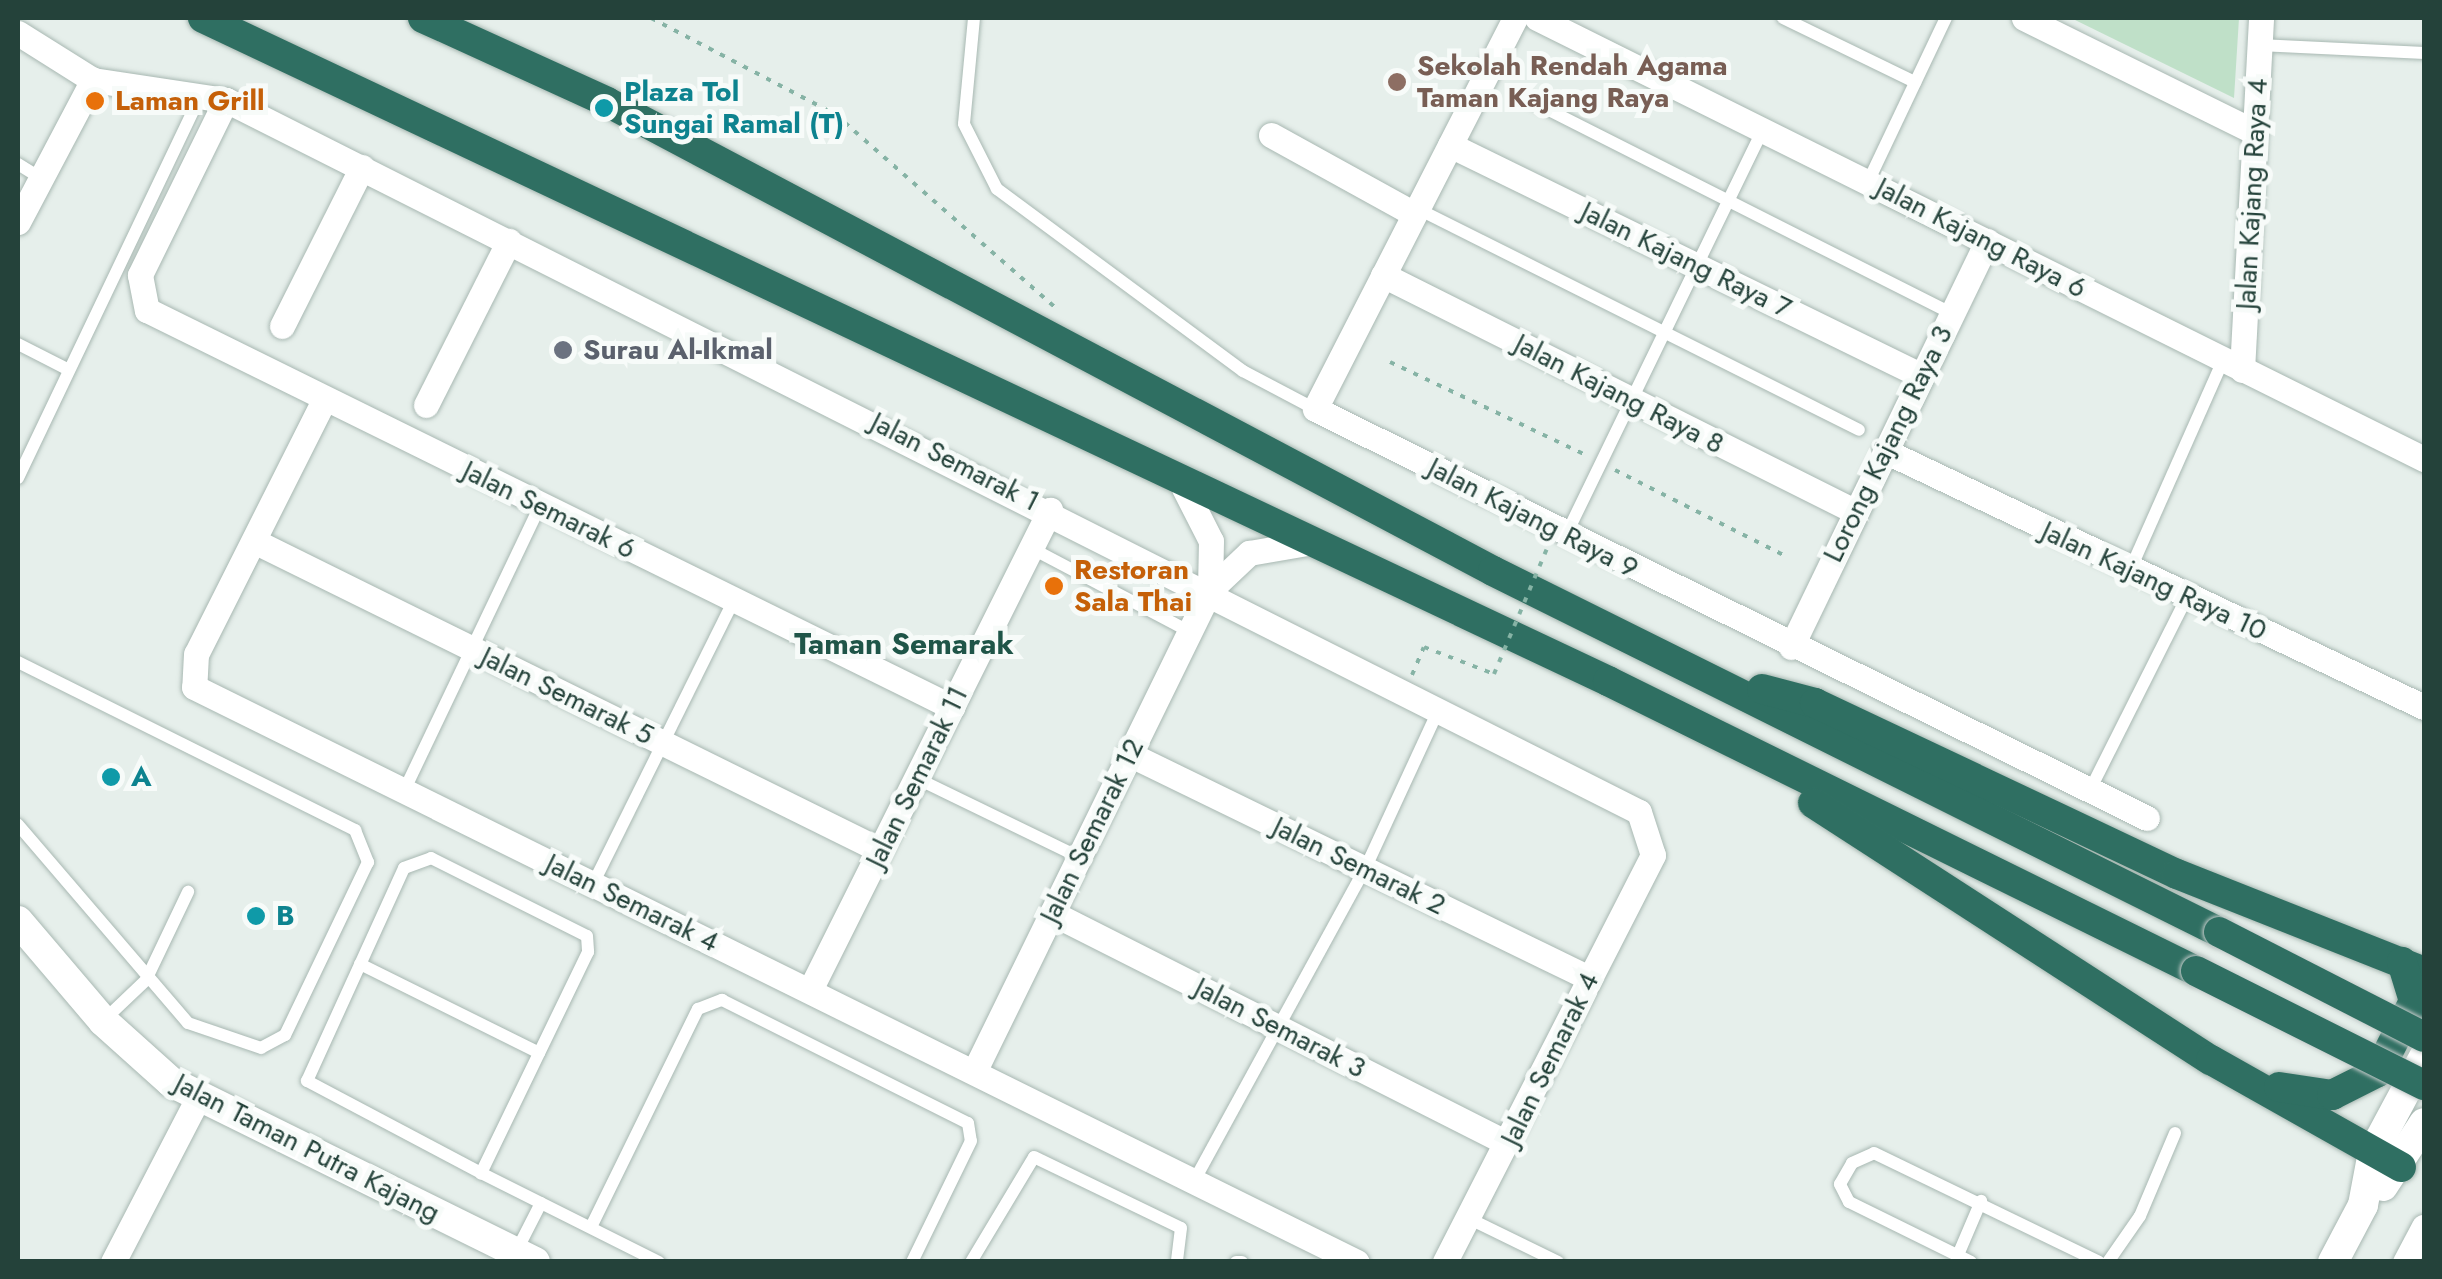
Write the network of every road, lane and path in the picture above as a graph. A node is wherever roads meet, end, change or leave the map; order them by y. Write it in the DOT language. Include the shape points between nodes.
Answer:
graph roads {
  1 [pos="203,18"];
  2 [pos="423,18"];
  3 [pos="650,18"];
  4 [pos="974,18"];
  5 [pos="1515,18"];
  6 [pos="1537,18"];
  7 [pos="1783,18"];
  8 [pos="1946,18"];
  9 [pos="2024,18"];
  10 [pos="2261,18"];
  11 [pos="18,33"];
  12 [pos="2260,45"];
  13 [pos="2424,53"];
  14 [pos="92,80"];
  15 [pos="1915,82"];
  16 [pos="213,98"];
  17 [pos="1524,98"];
  18 [pos="1762,129"];
  19 [pos="2255,132"];
  20 [pos="1271,135"];
  21 [pos="1450,145"];
  22 [pos="18,164"];
  23 [pos="362,168"];
  24 [pos="40,178"];
  25 [pos="1868,182"];
  26 [pos="1729,196"];
  27 [pos="1416,212"];
  28 [pos="18,222"];
  29 [pos="509,240"];
  30 [pos="1987,241"];
  31 [pos="1694,264"];
  32 [pos="1382,275"];
  33 [pos="1952,314"];
  34 [pos="1071,323"];
  35 [pos="282,326"];
  36 [pos="1663,329"];
  37 [pos="18,344"];
  38 [pos="2232,365"];
  39 [pos="70,370"];
  40 [pos="1922,376"];
  41 [pos="324,400"];
  42 [pos="1629,400"];
  43 [pos="426,405"];
  44 [pos="1314,409"];
  45 [pos="1860,430"];
  46 [pos="1886,451"];
  47 [pos="2424,459"];
  48 [pos="18,478"];
  49 [pos="1184,488"];
  50 [pos="540,506"];
  51 [pos="1050,510"];
  52 [pos="1856,512"];
  53 [pos="1558,537"];
  54 [pos="254,541"];
  55 [pos="1307,543"];
  56 [pos="1031,548"];
  57 [pos="2130,571"];
  58 [pos="1210,590"];
  59 [pos="2187,597"];
  60 [pos="734,600"];
  61 [pos="1190,632"];
  62 [pos="1790,647"];
  63 [pos="471,648"];
  64 [pos="18,662"];
  65 [pos="1701,673"];
  66 [pos="1407,688"];
  67 [pos="1441,705"];
  68 [pos="952,707"];
  69 [pos="2424,707"];
  70 [pos="1715,738"];
  71 [pos="664,744"];
  72 [pos="1129,754"];
  73 [pos="916,778"];
  74 [pos="2090,790"];
  75 [pos="404,791"];
  76 [pos="2147,818"];
  77 [pos="18,825"];
  78 [pos="880,850"];
  79 [pos="1653,855"];
  80 [pos="1080,856"];
  81 [pos="1365,869"];
  82 [pos="593,884"];
  83 [pos="188,892"];
  84 [pos="1052,913"];
  85 [pos="18,921"];
  86 [pos="360,964"];
  87 [pos="2413,967"];
  88 [pos="1589,978"];
  89 [pos="146,980"];
  90 [pos="810,990"];
  91 [pos="103,1020"];
  92 [pos="1278,1027"];
  93 [pos="2424,1037"];
  94 [pos="539,1053"];
  95 [pos="2424,1056"];
  96 [pos="2211,1060"];
  97 [pos="974,1072"];
  98 [pos="2424,1085"];
  99 [pos="199,1096"];
  100 [pos="2424,1123"];
  101 [pos="2175,1134"];
  102 [pos="1508,1143"];
  103 [pos="2373,1152"];
  104 [pos="2401,1167"];
  105 [pos="481,1173"];
  106 [pos="1194,1181"];
  107 [pos="1981,1201"];
  108 [pos="541,1202"];
  109 [pos="2363,1206"];
  110 [pos="1470,1218"];
  111 [pos="2424,1227"];
  112 [pos="591,1228"];
  113 [pos="526,1257"];
  114 [pos="1965,1258"];
  115 [pos="113,1262"];
  116 [pos="659,1262"];
  117 [pos="912,1262"];
  118 [pos="972,1262"];
  119 [pos="1177,1262"];
  120 [pos="1356,1262"];
  121 [pos="1445,1262"];
  122 [pos="1558,1262"];
  123 [pos="2098,1262"];
  124 [pos="2108,1262"];
  125 [pos="2334,1262"];
  126 [pos="2404,1262"];
  1 -- 49 [label="highway"];
  2 -- 65 [label="highway" via="608,102"];
  3 -- 34 [label="path" via="835,114 979,232"];
  4 -- 44 [label="lane" via="964,124 997,189 1202,342"];
  5 -- 21 [label="street"];
  6 -- 18 [label="street, Jalan Kajang Raya 6"];
  7 -- 15 [label="lane"];
  8 -- 15 [label="lane"];
  9 -- 19 [label="street"];
  10 -- 12 [label="street, Jalan Kajang Raya 4"];
  11 -- 14 [label="street"];
  12 -- 13 [label="lane"];
  12 -- 19 [label="street, Jalan Kajang Raya 4"];
  14 -- 16 [label="street, Jalan Semarak 1"];
  14 -- 24 [label="street"];
  15 -- 25 [label="lane"];
  16 -- 23 [label="street, Jalan Semarak 1"];
  16 -- 39 [label="lane"];
  16 -- 41 [label="street, Jalan Semarak 6" via="140,275 147,310"];
  17 -- 26 [label="lane"];
  18 -- 25 [label="street, Jalan Kajang Raya 6"];
  18 -- 26 [label="lane"];
  19 -- 38 [label="street, Jalan Kajang Raya 4"];
  20 -- 27 [label="street"];
  21 -- 27 [label="street"];
  21 -- 31 [label="street, Jalan Kajang Raya 7"];
  22 -- 24 [label="lane"];
  23 -- 29 [label="street, Jalan Semarak 1"];
  23 -- 35 [label="street"];
  24 -- 28 [label="street"];
  25 -- 30 [label="street, Jalan Kajang Raya 6"];
  26 -- 31 [label="lane"];
  26 -- 33 [label="lane"];
  27 -- 32 [label="street"];
  27 -- 36 [label="lane"];
  29 -- 43 [label="street"];
  29 -- 51 [label="street, Jalan Semarak 1"];
  30 -- 33 [label="street, Lorong Kajang Raya 3"];
  30 -- 38 [label="street, Jalan Kajang Raya 6"];
  31 -- 36 [label="lane"];
  31 -- 40 [label="street, Jalan Kajang Raya 7"];
  32 -- 42 [label="street, Jalan Kajang Raya 8"];
  32 -- 44 [label="street"];
  33 -- 40 [label="street, Lorong Kajang Raya 3"];
  36 -- 42 [label="lane"];
  36 -- 45 [label="lane"];
  37 -- 39 [label="lane"];
  38 -- 47 [label="street, Jalan Kajang Raya 6"];
  38 -- 57 [label="lane"];
  39 -- 48 [label="lane"];
  40 -- 46 [label="street, Lorong Kajang Raya 3"];
  41 -- 50 [label="street, Jalan Semarak 6"];
  41 -- 54 [label="street, Jalan Semarak 4"];
  42 -- 52 [label="street, Jalan Kajang Raya 8"];
  42 -- 53 [label="lane"];
  44 -- 53 [label="street, Jalan Kajang Raya 9"];
  46 -- 52 [label="street, Lorong Kajang Raya 3"];
  46 -- 57 [label="street, Jalan Kajang Raya 10"];
  49 -- 55 [label="highway"];
  49 -- 58 [label="street, Jalan Semarak 12" via="1211,541"];
  50 -- 60 [label="street, Jalan Semarak 6"];
  50 -- 63 [label="lane"];
  51 -- 56 [label="street, Jalan Semarak 11"];
  51 -- 58 [label="street, Jalan Semarak 1"];
  52 -- 62 [label="street, Lorong Kajang Raya 3"];
  53 -- 62 [label="street, Jalan Kajang Raya 9"];
  53 -- 66 [label="path, bridge" via="1494,674 1424,646"];
  54 -- 63 [label="street, Jalan Semarak 5"];
  54 -- 75 [label="street, Jalan Semarak 4" via="189,672 194,687"];
  55 -- 58 [label="street, Jalan Semarak 12" via="1250,553"];
  55 -- 70 [label="highway"];
  56 -- 61 [label="lane"];
  56 -- 68 [label="street, Jalan Semarak 11"];
  57 -- 59 [label="street, Jalan Kajang Raya 10"];
  58 -- 61 [label="street, Jalan Semarak 12"];
  58 -- 66 [label="street, Jalan Semarak 1"];
  59 -- 69 [label="street, Jalan Kajang Raya 10"];
  59 -- 74 [label="lane"];
  60 -- 68 [label="street, Jalan Semarak 6"];
  60 -- 71 [label="lane"];
  61 -- 72 [label="street, Jalan Semarak 12"];
  62 -- 74 [label="street, Jalan Kajang Raya 9"];
  63 -- 71 [label="street, Jalan Semarak 5"];
  63 -- 75 [label="lane"];
  64 -- 89 [label="lane" via="355,830 366,852 274,1044 188,1023"];
  65 -- 87 [label="highway" via="1815,703 2178,874"];
  65 -- 93 [label="highway, bridge"];
  66 -- 67 [label="street, Jalan Semarak 1"];
  67 -- 79 [label="street, Jalan Semarak 1" via="1622,797 1639,812"];
  67 -- 81 [label="lane"];
  68 -- 73 [label="street, Jalan Semarak 11"];
  70 -- 96 [label="highway"];
  70 -- 98 [label="highway, bridge"];
  71 -- 78 [label="street, Jalan Semarak 5"];
  71 -- 82 [label="lane"];
  72 -- 80 [label="street, Jalan Semarak 12"];
  72 -- 81 [label="street, Jalan Semarak 2"];
  73 -- 78 [label="street, Jalan Semarak 11"];
  73 -- 80 [label="lane"];
  74 -- 76 [label="street, Jalan Kajang Raya 9"];
  75 -- 82 [label="street, Jalan Semarak 4"];
  77 -- 89 [label="lane"];
  78 -- 90 [label="street, Jalan Semarak 11"];
  79 -- 88 [label="street, Jalan Semarak 4"];
  80 -- 84 [label="street, Jalan Semarak 12"];
  81 -- 88 [label="street, Jalan Semarak 2"];
  81 -- 92 [label="lane"];
  82 -- 90 [label="street, Jalan Semarak 4"];
  83 -- 89 [label="lane"];
  84 -- 92 [label="street, Jalan Semarak 3"];
  84 -- 97 [label="street, Jalan Semarak 12"];
  85 -- 91 [label="street, Jalan Taman Putra Kajang"];
  86 -- 94 [label="lane"];
  86 -- 94 [label="lane" via="404,868 420,859 580,928 588,952"];
  86 -- 105 [label="lane" via="307,1081"];
  87 -- 96 [label="highway" via="2414,1001 2405,1033 2363,1084 2313,1097"];
  88 -- 102 [label="street, Jalan Semarak 4"];
  89 -- 91 [label="lane"];
  90 -- 97 [label="street, Jalan Semarak 4"];
  91 -- 99 [label="street, Jalan Taman Putra Kajang" via="145,1064"];
  92 -- 102 [label="street, Jalan Semarak 3"];
  92 -- 106 [label="lane"];
  94 -- 105 [label="lane"];
  95 -- 103 [label="street"];
  96 -- 103 [label="highway"];
  97 -- 106 [label="street, Jalan Semarak 4"];
  99 -- 113 [label="street, Jalan Taman Putra Kajang"];
  99 -- 115 [label="street"];
  100 -- 104 [label="street"];
  101 -- 124 [label="lane" via="2140,1216"];
  102 -- 110 [label="street, Jalan Semarak 4"];
  103 -- 104 [label="highway"];
  103 -- 109 [label="street"];
  104 -- 109 [label="street"];
  105 -- 108 [label="lane"];
  106 -- 120 [label="street, Jalan Semarak 4"];
  107 -- 114 [label="lane"];
  107 -- 114 [label="lane" via="1874,1153 1852,1163 1840,1184 1850,1202"];
  107 -- 123 [label="lane"];
  108 -- 112 [label="lane"];
  108 -- 113 [label="lane"];
  109 -- 125 [label="street"];
  110 -- 121 [label="street, Jalan Semarak 4"];
  110 -- 122 [label="lane"];
  111 -- 126 [label="street"];
  112 -- 116 [label="lane"];
  112 -- 117 [label="lane" via="698,1009 722,1000 968,1123 972,1141"];
  118 -- 119 [label="lane" via="1034,1156 1181,1228"];
}
